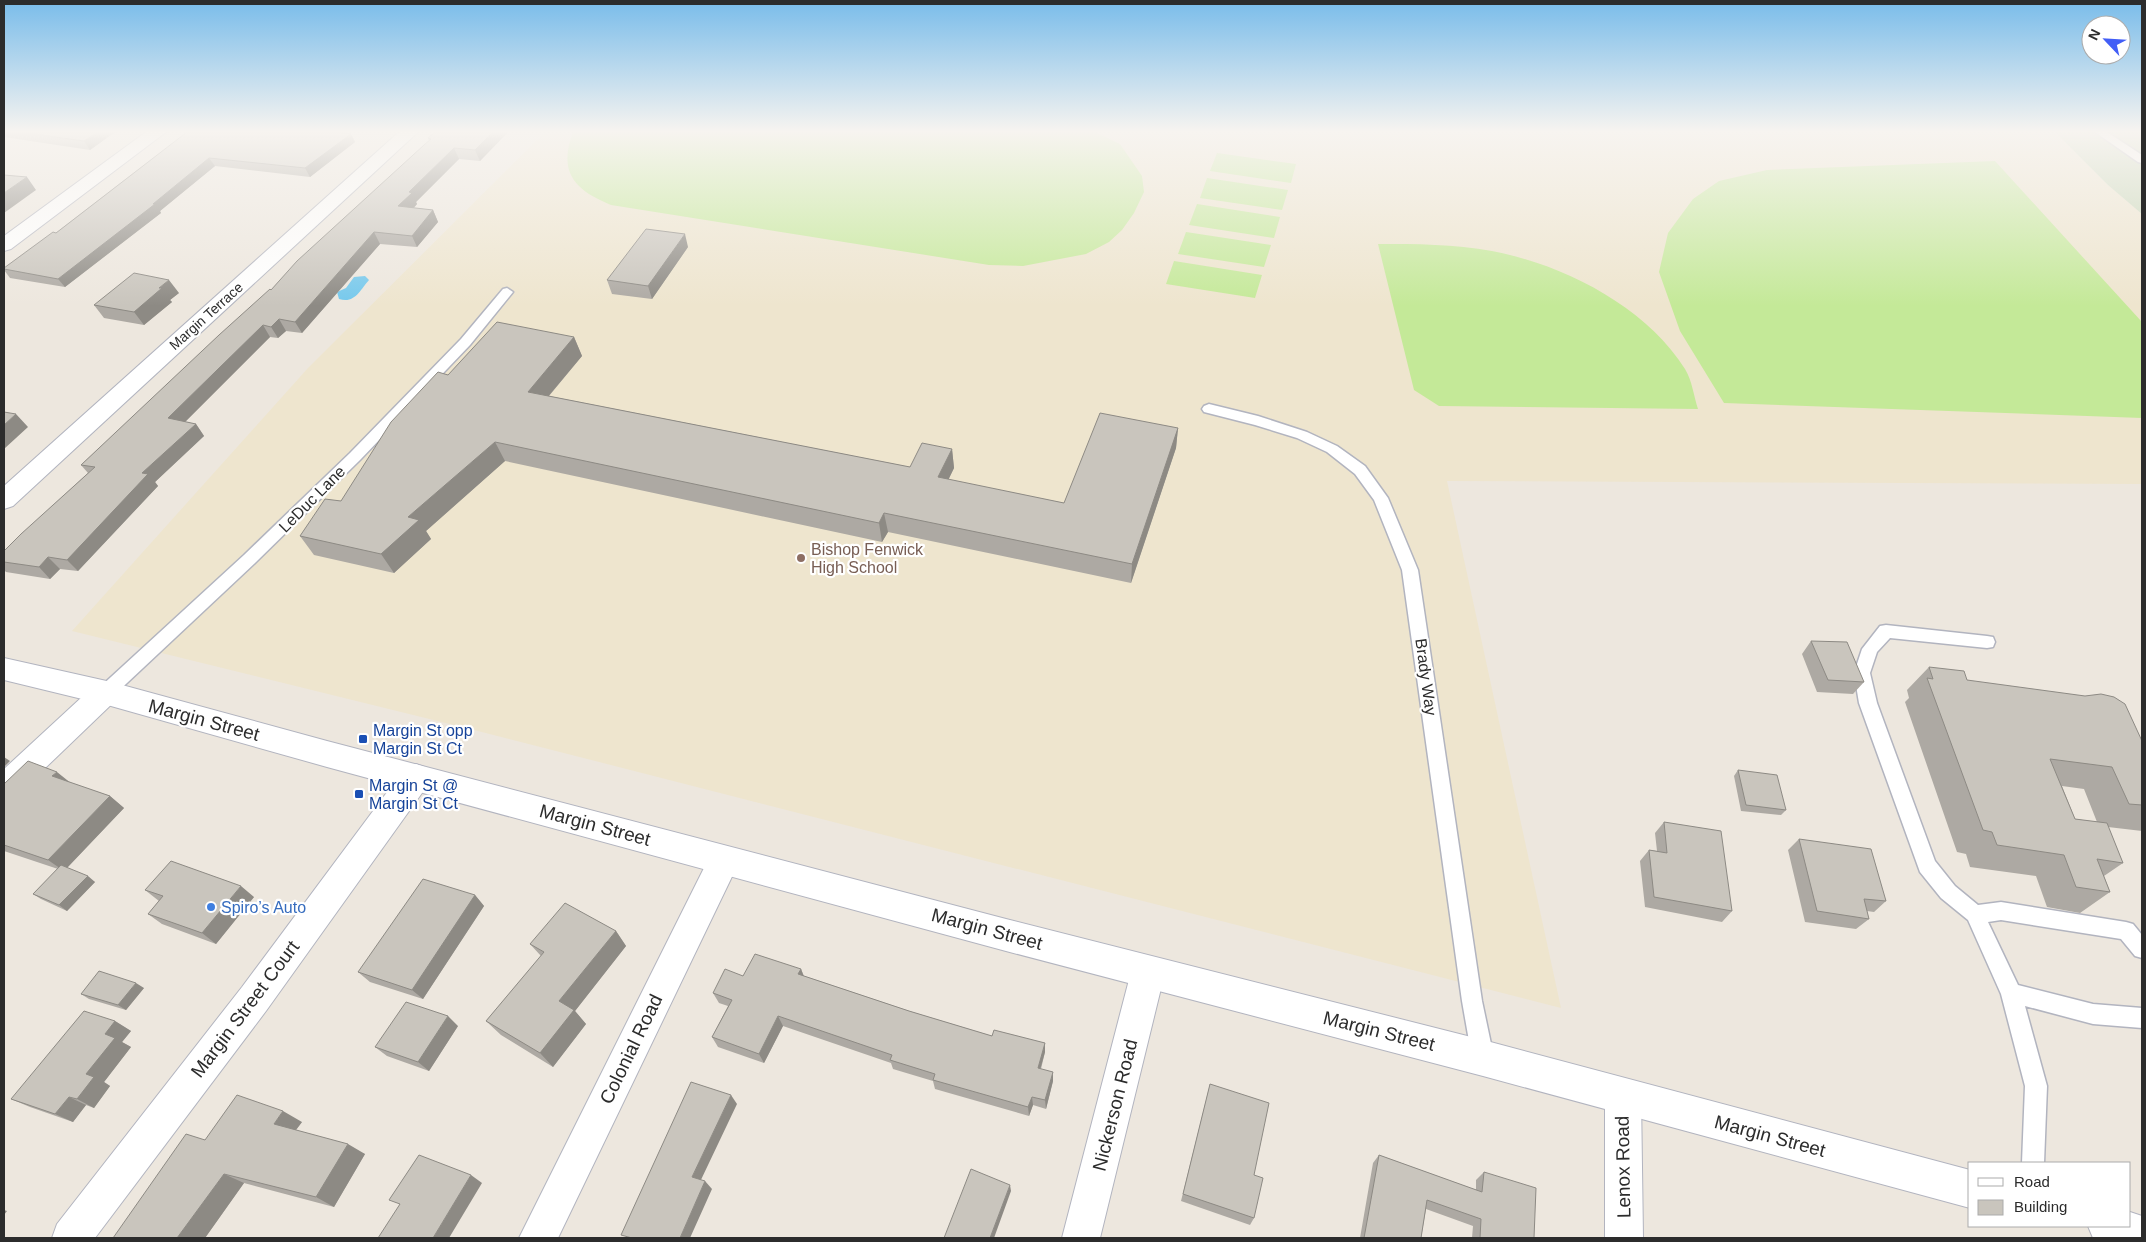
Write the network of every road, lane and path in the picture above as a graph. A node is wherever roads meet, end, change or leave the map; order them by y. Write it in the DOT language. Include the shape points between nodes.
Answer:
graph roads {
  1 [pos="79,190"];
  2 [pos="345,190"];
  3 [pos="4,246"];
  4 [pos="507,292"];
  5 [pos="1208,409"];
  6 [pos="4,500"];
  7 [pos="1987,642"];
  8 [pos="4,669"];
  9 [pos="105,693"];
  10 [pos="416,777"];
  11 [pos="4,788"];
  12 [pos="724,860"];
  13 [pos="1975,914"];
  14 [pos="2142,949"];
  15 [pos="1148,972"];
  16 [pos="2012,993"];
  17 [pos="2142,1018"];
  18 [pos="1483,1058"];
  19 [pos="1622,1096"];
  20 [pos="2033,1162"];
  21 [pos="1968,1188"];
  22 [pos="2111,1227"];
  23 [pos="2142,1235"];
  24 [pos="71,1238"];
  25 [pos="538,1238"];
  26 [pos="1081,1238"];
  27 [pos="1624,1238"];
  1 -- 3 [label="street"];
  2 -- 6 [label="street, Margin Terrace"];
  4 -- 9 [label="lane, LeDuc Lane" via="450,358 349,462 252,558"];
  5 -- 18 [label="lane, Brady Way" via="1284,429 1332,450 1360,470 1381,498 1410,570"];
  7 -- 13 [label="lane" via="1886,632 1870,649 1862,673 1868,703 1927,866 1948,892"];
  8 -- 9 [label="street, Margin Street"];
  9 -- 10 [label="street, Margin Street"];
  9 -- 11 [label="street"];
  10 -- 12 [label="street, Margin Street"];
  10 -- 24 [label="street, Margin Street Court" via="254,999"];
  12 -- 15 [label="street, Margin Street"];
  12 -- 25 [label="street, Colonial Road"];
  13 -- 14 [label="lane" via="2002,911 2126,931"];
  13 -- 16 [label="lane"];
  15 -- 18 [label="street, Margin Street"];
  15 -- 26 [label="street, Nickerson Road"];
  16 -- 17 [label="lane" via="2093,1014"];
  16 -- 20 [label="lane" via="2036,1086"];
  18 -- 19 [label="street, Margin Street"];
  19 -- 21 [label="street, Margin Street"];
  19 -- 27 [label="street, Lenox Road"];
  22 -- 23 [label="street"];
}
